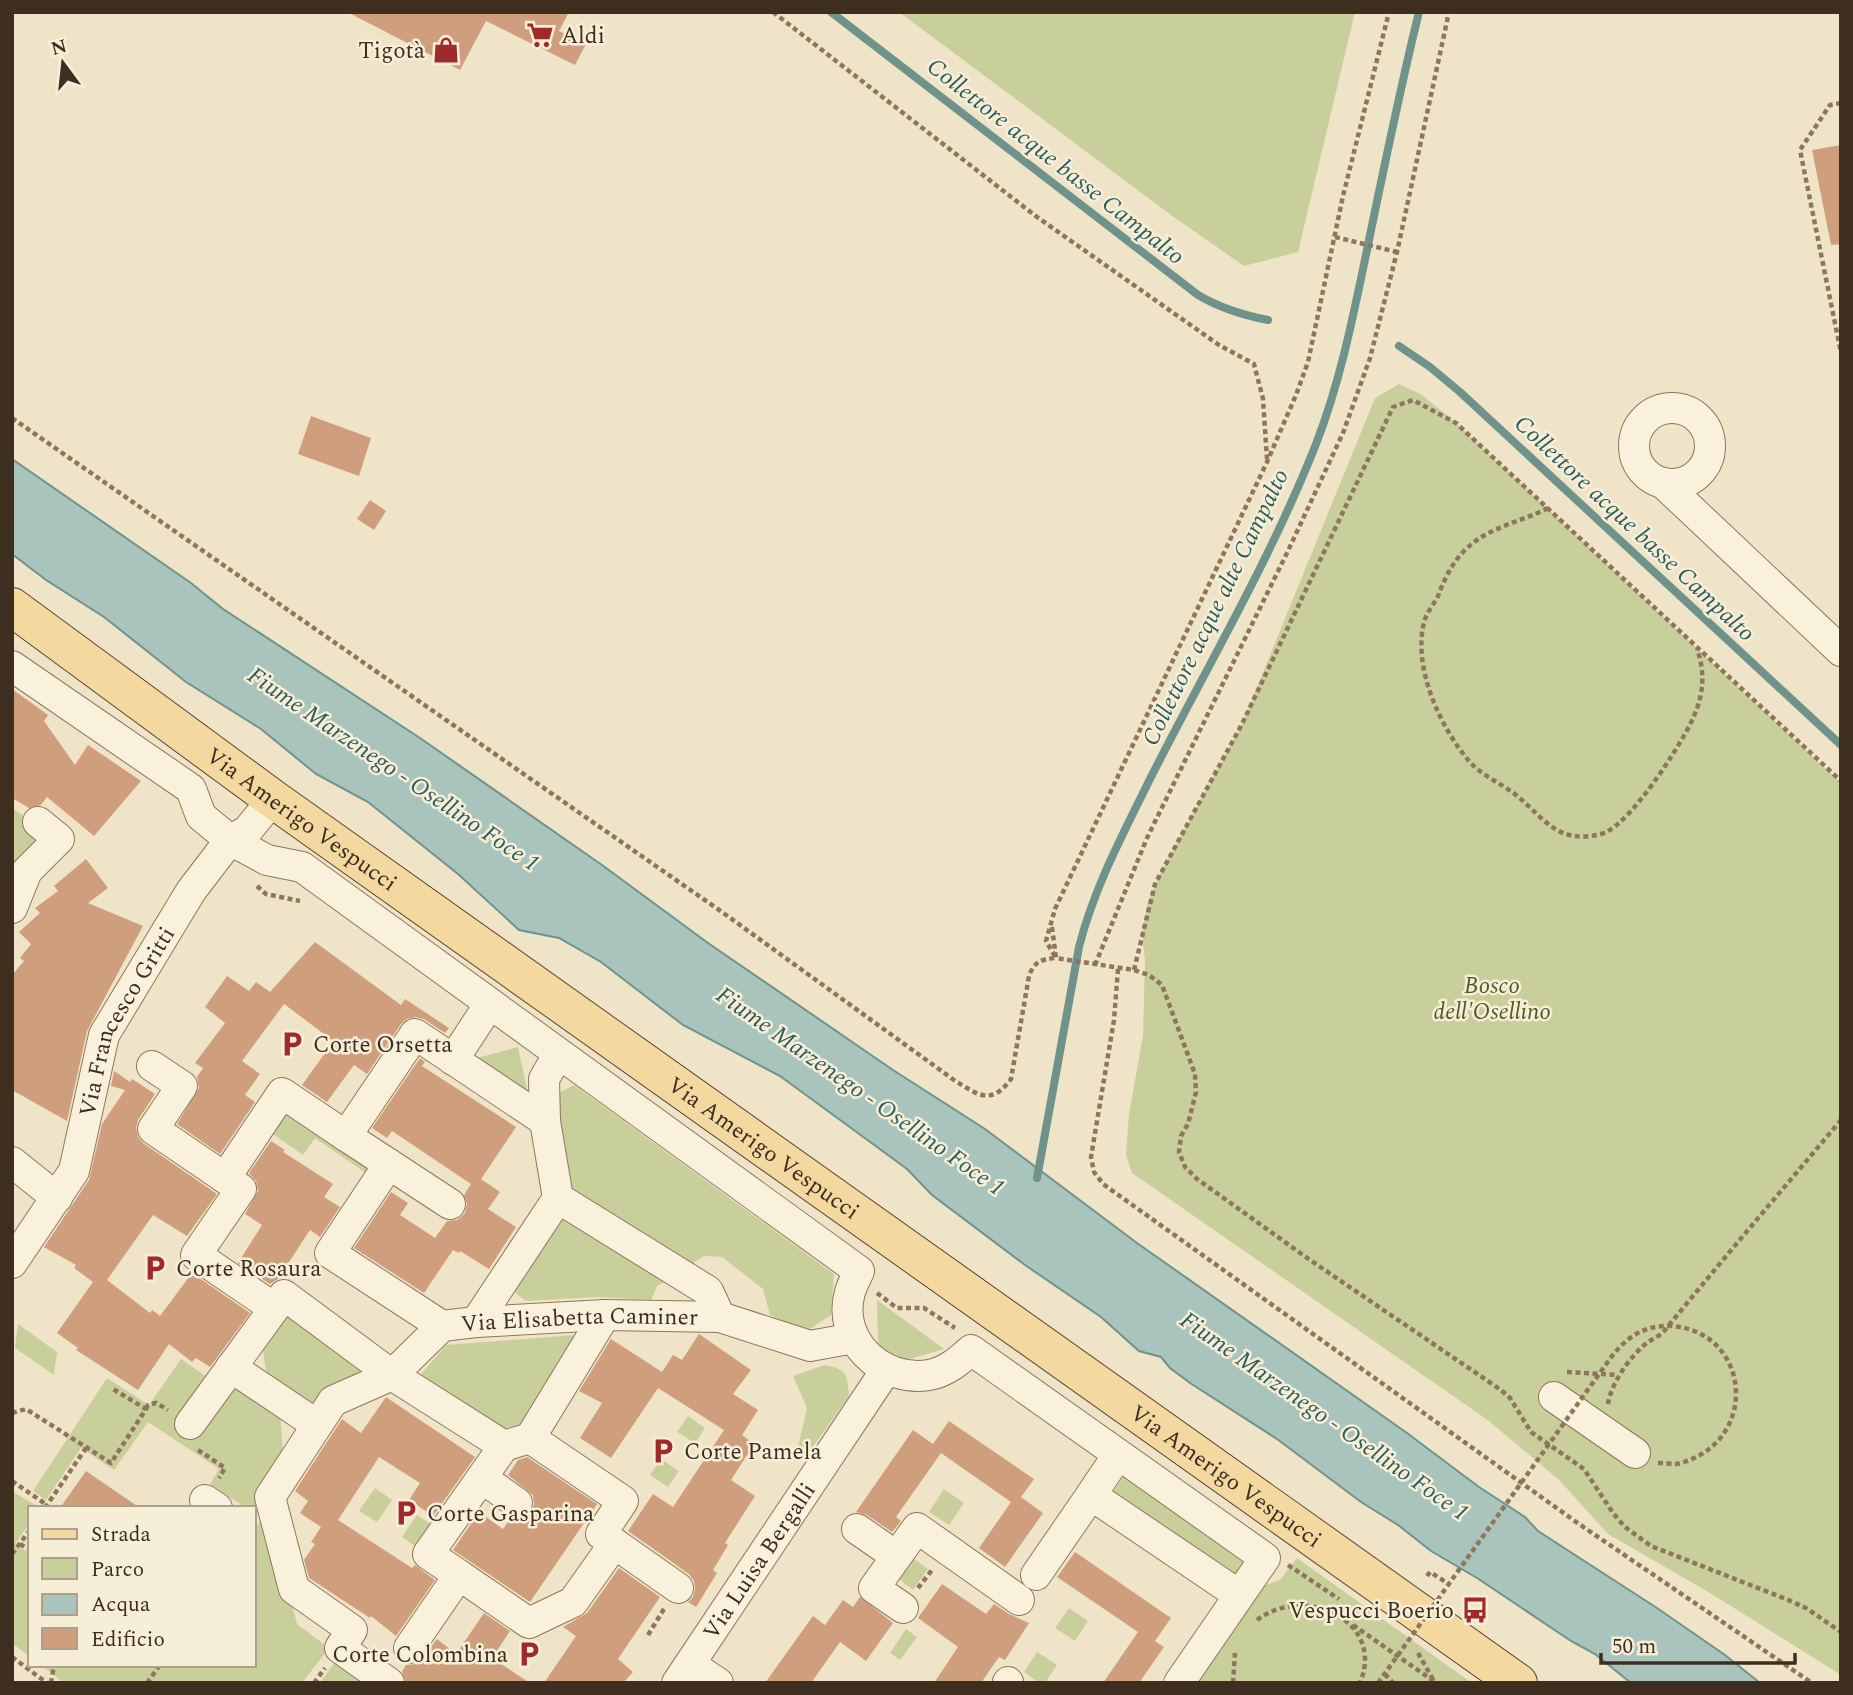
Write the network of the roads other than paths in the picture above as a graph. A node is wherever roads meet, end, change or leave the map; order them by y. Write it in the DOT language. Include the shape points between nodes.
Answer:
graph roads {
  1 [pos="1704,468"];
  2 [pos="1664,483"];
  3 [pos="1701,518"];
  4 [pos="12,607"];
  5 [pos="1841,651"];
  6 [pos="12,666"];
  7 [pos="273,799"];
  8 [pos="38,822"];
  9 [pos="230,840"];
  10 [pos="12,908"];
  11 [pos="489,1005"];
  12 [pos="558,1055"];
  13 [pos="453,1060"];
  14 [pos="152,1066"];
  15 [pos="545,1121"];
  16 [pos="346,1136"];
  17 [pos="12,1162"];
  18 [pos="389,1164"];
  19 [pos="225,1178"];
  20 [pos="57,1198"];
  21 [pos="558,1198"];
  22 [pos="450,1204"];
  23 [pos="12,1263"];
  24 [pos="274,1308"];
  25 [pos="605,1315"];
  26 [pos="720,1317"];
  27 [pos="476,1322"];
  28 [pos="442,1326"];
  29 [pos="854,1338"];
  30 [pos="1055,1355"];
  31 [pos="232,1367"];
  32 [pos="886,1370"];
  33 [pos="392,1375"];
  34 [pos="1559,1384"];
  35 [pos="1033,1394"];
  36 [pos="190,1424"];
  37 [pos="317,1425"];
  38 [pos="517,1442"];
  39 [pos="1635,1453"];
  40 [pos="1118,1455"];
  41 [pos="482,1478"];
  42 [pos="1091,1495"];
  43 [pos="517,1503"];
  44 [pos="262,1508"];
  45 [pos="858,1529"];
  46 [pos="608,1539"];
  47 [pos="896,1556"];
  48 [pos="1036,1574"];
  49 [pos="459,1575"];
  50 [pos="678,1588"];
  51 [pos="1239,1595"];
  52 [pos="1019,1600"];
  53 [pos="903,1608"];
  54 [pos="409,1648"];
  55 [pos="684,1673"];
  56 [pos="390,1683"];
  57 [pos="718,1683"];
  58 [pos="1179,1683"];
  59 [pos="1518,1683"];
  1 -- 2 [label="street" via="1687,482"];
  1 -- 2 [label="street" via="1710,446 1696,416 1675,408 1653,413 1638,429 1634,452 1644,472"];
  1 -- 3 [label="street"];
  2 -- 3 [label="street"];
  3 -- 5 [label="street"];
  4 -- 7 [label="main road, Via Amerigo Vespucci"];
  6 -- 9 [label="street" via="191,789 201,816"];
  7 -- 9 [label="street, Via Francesco Gritti" via="247,831"];
  7 -- 30 [label="main road, Via Amerigo Vespucci"];
  8 -- 10 [label="street" via="59,839 27,871"];
  9 -- 11 [label="street" via="267,860 302,867"];
  9 -- 20 [label="street, Via Francesco Gritti" via="191,891 104,1035 74,1171"];
  11 -- 12 [label="street"];
  11 -- 13 [label="street"];
  12 -- 15 [label="street" via="544,1079"];
  12 -- 29 [label="street" via="858,1275 850,1292 848,1316"];
  13 -- 15 [label="street"];
  13 -- 16 [label="street" via="415,1034"];
  14 -- 19 [label="street" via="182,1086 153,1129"];
  15 -- 21 [label="street"];
  16 -- 18 [label="street"];
  16 -- 19 [label="street" via="282,1093"];
  17 -- 20 [label="street"];
  18 -- 22 [label="street"];
  18 -- 28 [label="street" via="330,1254"];
  19 -- 24 [label="street" via="241,1189 196,1255"];
  20 -- 23 [label="street, Via Francesco Gritti"];
  21 -- 26 [label="street" via="708,1291"];
  21 -- 27 [label="street"];
  24 -- 31 [label="street"];
  24 -- 33 [label="street" via="284,1295"];
  25 -- 26 [label="street, Via Elisabetta Caminer"];
  25 -- 27 [label="street, Via Elisabetta Caminer"];
  25 -- 38 [label="street"];
  26 -- 29 [label="street, Via Elisabetta Caminer" via="810,1346"];
  27 -- 28 [label="street, Via Elisabetta Caminer"];
  28 -- 33 [label="street, Via Elisabetta Caminer"];
  29 -- 32 [label="street" via="867,1357"];
  30 -- 35 [label="street"];
  30 -- 59 [label="main road, Via Amerigo Vespucci"];
  31 -- 36 [label="street"];
  31 -- 37 [label="street"];
  32 -- 35 [label="street" via="909,1377 932,1375 953,1366 971,1350"];
  32 -- 55 [label="street, Via Luisa Bergalli"];
  33 -- 37 [label="street, Via Elisabetta Caminer" via="332,1401"];
  33 -- 38 [label="street"];
  34 -- 39 [label="street"];
  35 -- 40 [label="street"];
  37 -- 44 [label="street, Via Elisabetta Caminer"];
  38 -- 41 [label="street"];
  38 -- 46 [label="street" via="623,1501"];
  40 -- 42 [label="street"];
  40 -- 51 [label="street" via="1265,1558"];
  41 -- 43 [label="street"];
  41 -- 49 [label="street" via="428,1554"];
  42 -- 48 [label="street"];
  42 -- 51 [label="street"];
  44 -- 56 [label="street, Via Elisabetta Caminer" via="294,1589 352,1630 340,1648"];
  45 -- 47 [label="street"];
  46 -- 49 [label="street" via="573,1602 529,1623"];
  46 -- 50 [label="street"];
  47 -- 52 [label="street" via="919,1524"];
  47 -- 53 [label="street" via="874,1588"];
  49 -- 54 [label="street"];
  51 -- 58 [label="street"];
  55 -- 57 [label="street"];
}
